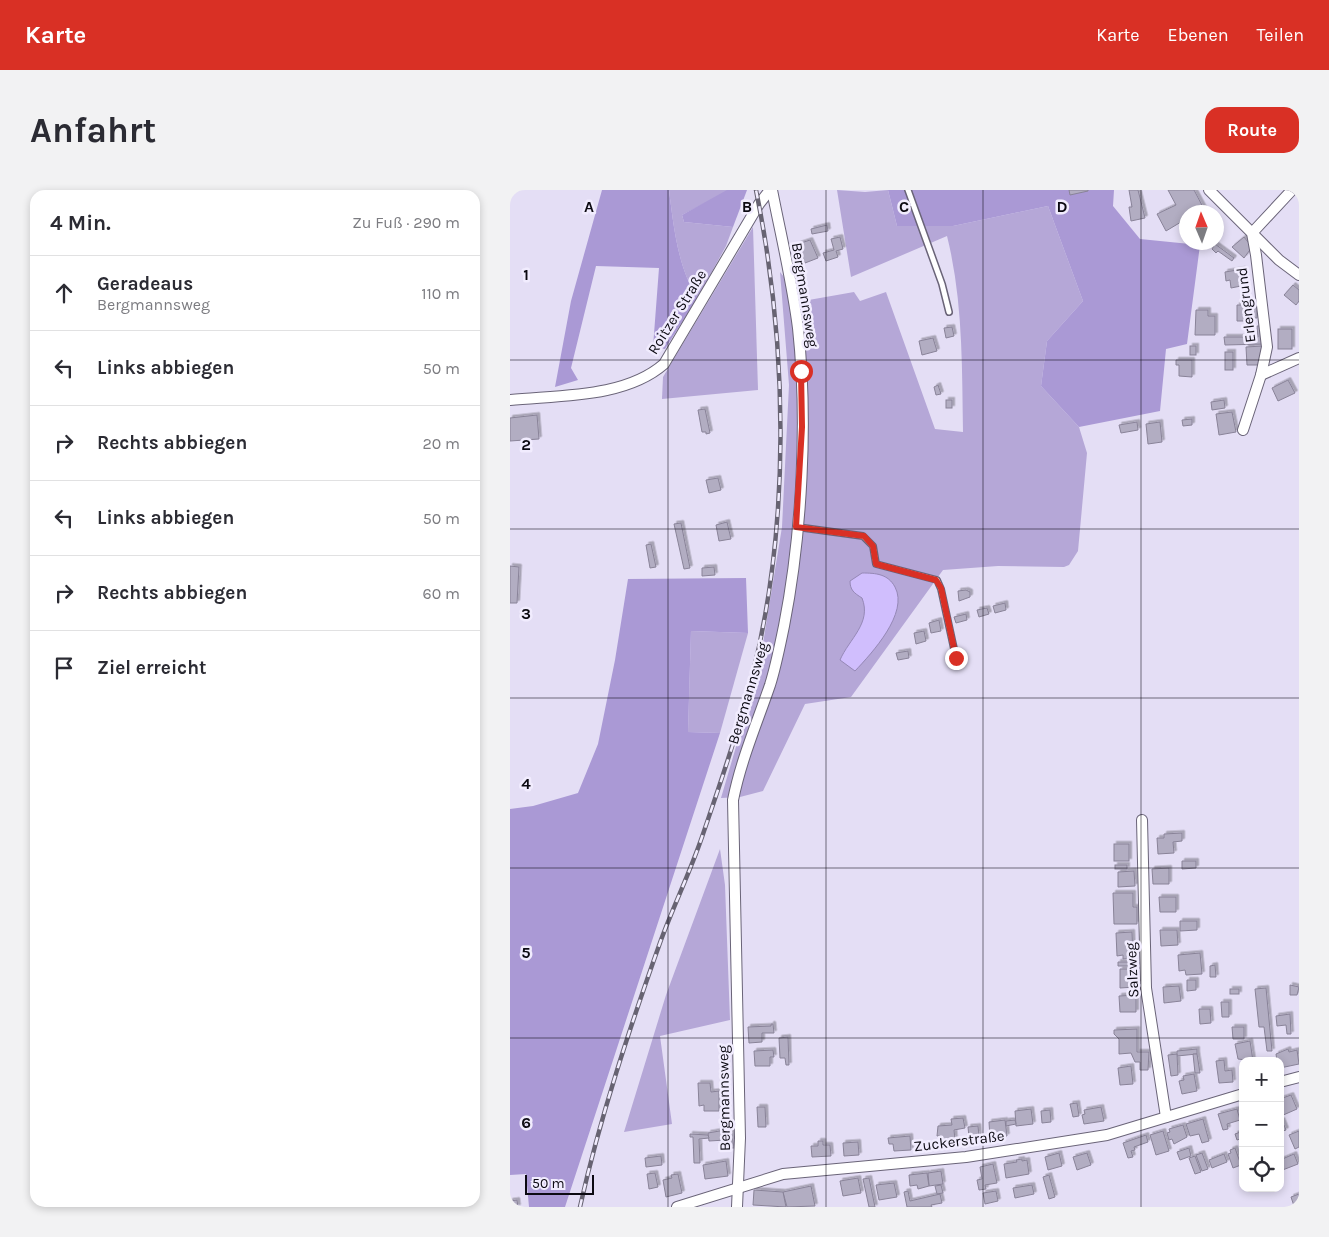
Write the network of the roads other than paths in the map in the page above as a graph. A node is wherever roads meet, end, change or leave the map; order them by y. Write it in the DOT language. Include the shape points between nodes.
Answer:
graph roads {
  1 [pos="771,190"];
  2 [pos="908,190"];
  3 [pos="1209,190"];
  4 [pos="1292,190"];
  5 [pos="1252,233"];
  6 [pos="1299,275"];
  7 [pos="949,312"];
  8 [pos="1299,358"];
  9 [pos="1261,375"];
  10 [pos="510,400"];
  11 [pos="1243,430"];
  12 [pos="796,527"];
  13 [pos="956,658"];
  14 [pos="1142,820"];
  15 [pos="1299,1077"];
  16 [pos="1284,1081"];
  17 [pos="1239,1095"];
  18 [pos="1166,1117"];
  19 [pos="739,1188"];
  20 [pos="677,1207"];
  21 [pos="737,1207"];
  1 -- 10 [label="street, Roitzer Straße" via="759,204 664,364 652,375 634,384 612,389"];
  1 -- 12 [label="street, Bergmannsweg" via="793,296 801,371 802,445"];
  2 -- 7 [label="lane"];
  3 -- 5 [label="street"];
  4 -- 5 [label="street"];
  5 -- 6 [label="street"];
  5 -- 9 [label="street, Erlengrund" via="1267,347"];
  8 -- 9 [label="street"];
  9 -- 11 [label="street, Erlengrund"];
  12 -- 13 [label="lane" via="864,536 873,546 876,564 936,580 941,588"];
  12 -- 19 [label="street, Bergmannsweg" via="778,652 733,800"];
  14 -- 18 [label="street, Salzweg" via="1146,988"];
  15 -- 16 [label="street"];
  17 -- 18 [label="street, Zuckerstraße"];
  18 -- 19 [label="street, Zuckerstraße" via="1107,1134 966,1157 783,1174"];
  19 -- 20 [label="street, Zuckerstraße"];
  19 -- 21 [label="street, Bergmannsweg"];
}
